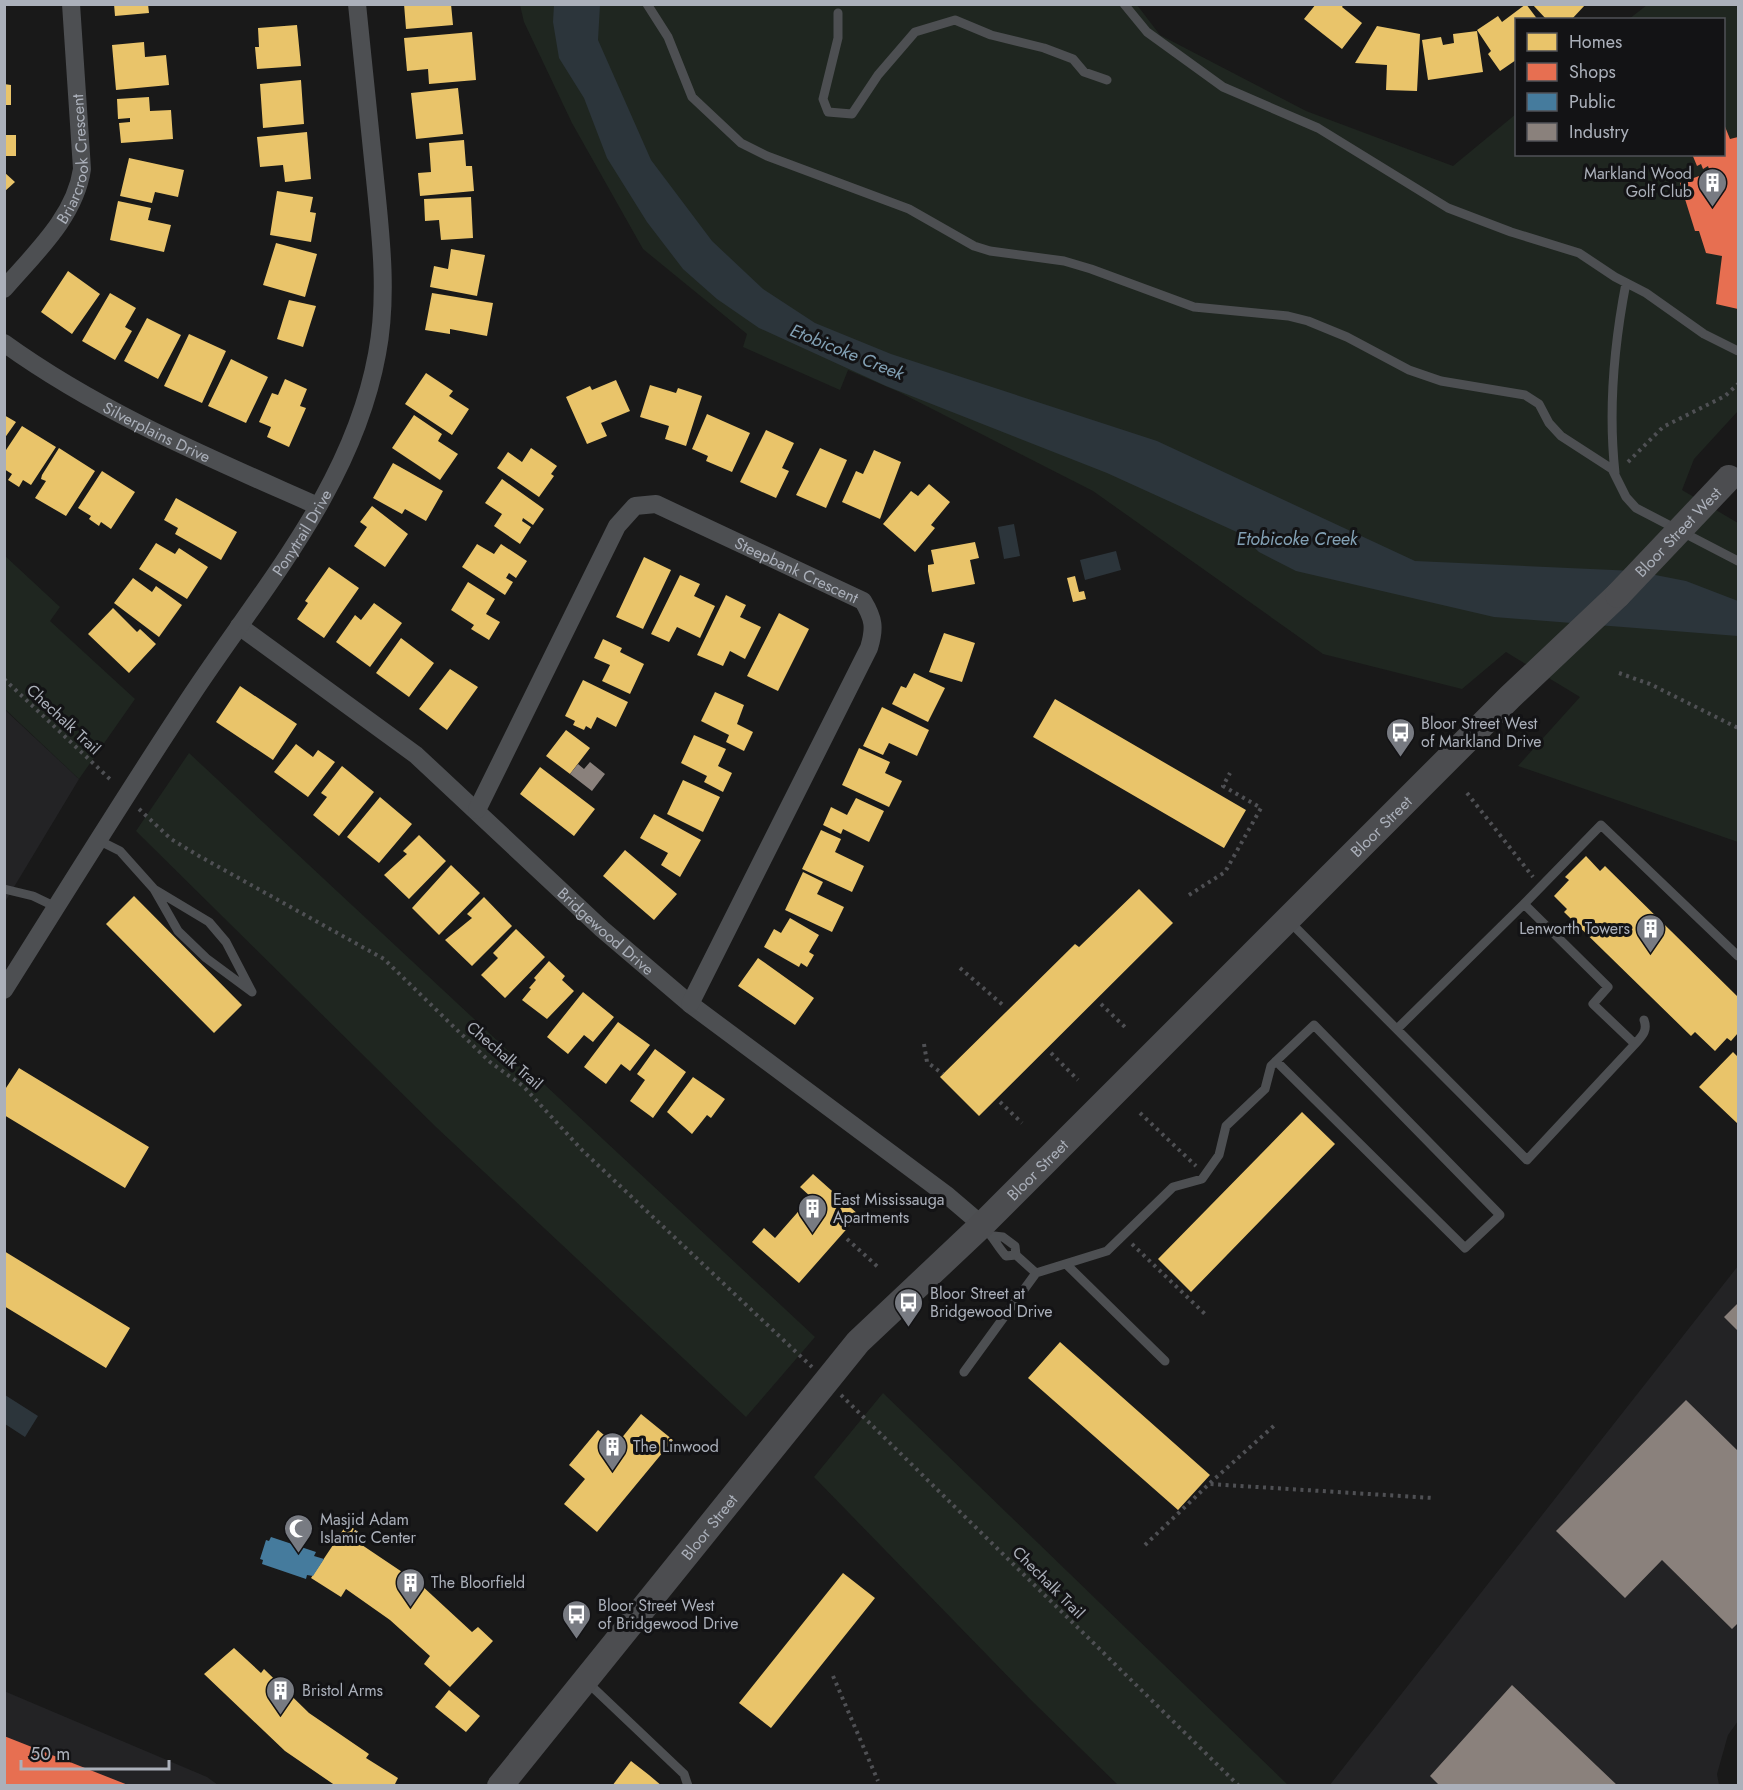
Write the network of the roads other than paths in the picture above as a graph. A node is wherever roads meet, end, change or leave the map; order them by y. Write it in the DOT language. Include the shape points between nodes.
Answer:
graph roads {
  1 [pos="71,4"];
  2 [pos="357,4"];
  3 [pos="647,4"];
  4 [pos="1124,4"];
  5 [pos="838,13"];
  6 [pos="1107,80"];
  7 [pos="1626,283"];
  8 [pos="4,289"];
  9 [pos="4,343"];
  10 [pos="1738,351"];
  11 [pos="1734,473"];
  12 [pos="1615,475"];
  13 [pos="318,506"];
  14 [pos="1738,561"];
  15 [pos="1618,595"];
  16 [pos="239,626"];
  17 [pos="477,810"];
  18 [pos="98,840"];
  19 [pos="4,889"];
  20 [pos="154,889"];
  21 [pos="1524,904"];
  22 [pos="56,908"];
  23 [pos="1288,920"];
  24 [pos="1738,956"];
  25 [pos="1608,987"];
  26 [pos="4,990"];
  27 [pos="1617,995"];
  28 [pos="690,1004"];
  29 [pos="1644,1020"];
  30 [pos="1397,1029"];
  31 [pos="1635,1044"];
  32 [pos="1276,1061"];
  33 [pos="988,1231"];
  34 [pos="1066,1264"];
  35 [pos="1036,1273"];
  36 [pos="1165,1361"];
  37 [pos="964,1372"];
  38 [pos="585,1680"];
  39 [pos="500,1785"];
  40 [pos="688,1785"];
  1 -- 8 [label="street, Briarcrook Crescent" via="82,169 79,190 68,212"];
  2 -- 13 [label="street, Ponytrail Drive" via="384,302 367,399 340,470"];
  3 -- 12 [label="lane" via="668,37 692,96 741,143 767,156 909,209 974,246 1064,261 1194,307 1308,321 1409,370 1441,381 1525,395 1539,404 1561,436 1612,469"];
  4 -- 7 [label="lane" via="1147,32 1223,87 1318,128 1448,208 1579,254"];
  5 -- 6 [label="lane" via="838,38 823,99 828,112 852,114 915,32 955,20 1073,59 1084,72"];
  7 -- 10 [label="lane" via="1704,334"];
  7 -- 12 [label="lane" via="1611,390"];
  9 -- 13 [label="street, Silverplains Drive" via="104,407"];
  11 -- 15 [label="main road, Bloor Street West, bridge"];
  12 -- 14 [label="lane" via="1636,508"];
  13 -- 16 [label="street, Ponytrail Drive" via="283,565"];
  15 -- 23 [label="main road, Bloor Street" via="1510,697"];
  16 -- 17 [label="street, Bridgewood Drive" via="416,755"];
  16 -- 18 [label="street, Ponytrail Drive"];
  17 -- 28 [label="street, Bridgewood Drive" via="602,929"];
  17 -- 28 [label="street, Steepbank Crescent" via="616,526 635,506 656,504 863,601 873,617 869,648"];
  18 -- 20 [label="lane" via="120,851"];
  18 -- 22 [label="street, Ponytrail Drive"];
  19 -- 22 [label="lane" via="33,896"];
  20 -- 20 [label="lane" via="178,931 206,958 252,992 226,942 209,922"];
  21 -- 24 [label="lane" via="1601,825"];
  21 -- 25 [label="lane"];
  21 -- 30 [label="lane"];
  22 -- 26 [label="street, Ponytrail Drive"];
  23 -- 30 [label="lane"];
  23 -- 33 [label="main road, Bloor Street"];
  25 -- 27 [label="lane"];
  25 -- 31 [label="lane" via="1593,1004"];
  28 -- 33 [label="street, Bridgewood Drive" via="948,1196"];
  29 -- 31 [label="lane" via="1644,1034"];
  30 -- 31 [label="lane" via="1527,1160"];
  32 -- 32 [label="lane" via="1314,1025 1500,1215 1465,1248"];
  32 -- 34 [label="lane" via="1265,1089 1226,1126 1219,1155 1202,1179 1173,1186 1107,1251"];
  33 -- 35 [label="lane" via="1006,1256 1016,1256"];
  33 -- 38 [label="main road, Bloor Street" via="858,1342"];
  34 -- 35 [label="lane"];
  34 -- 36 [label="lane"];
  35 -- 37 [label="lane"];
  38 -- 39 [label="main road, Bloor Street"];
  38 -- 40 [label="lane" via="684,1774"];
}
